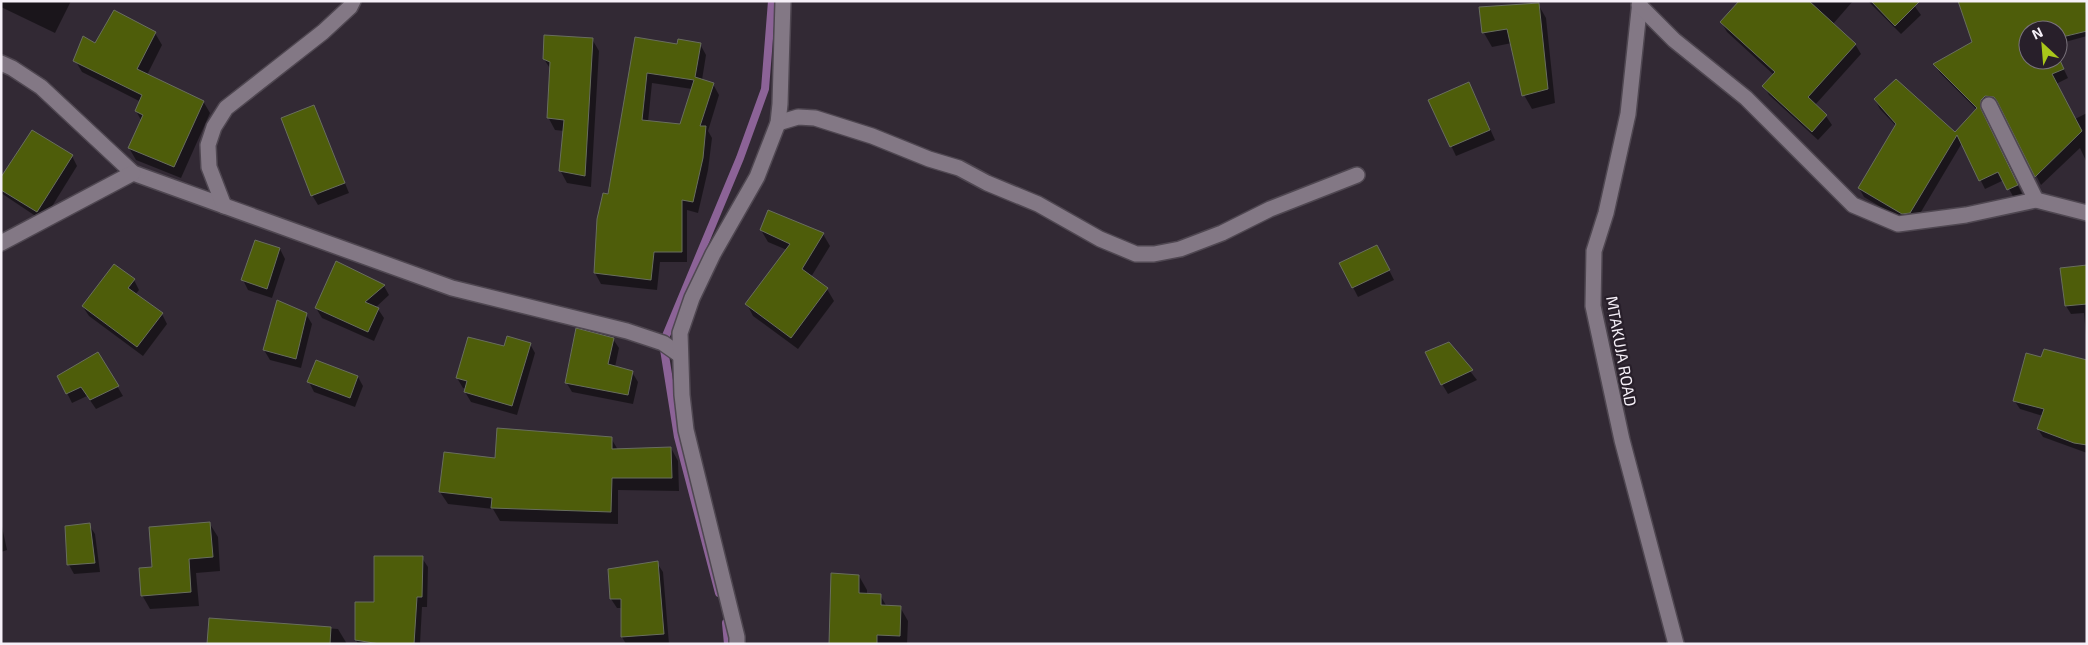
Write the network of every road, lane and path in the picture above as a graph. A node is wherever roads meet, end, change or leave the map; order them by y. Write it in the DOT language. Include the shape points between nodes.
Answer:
graph roads {
  1 [pos="353,1"];
  2 [pos="783,1"];
  3 [pos="1639,3"];
  4 [pos="1,63"];
  5 [pos="1989,105"];
  6 [pos="778,123"];
  7 [pos="133,174"];
  8 [pos="1357,175"];
  9 [pos="2036,200"];
  10 [pos="224,206"];
  11 [pos="2087,212"];
  12 [pos="1,243"];
  13 [pos="680,355"];
  14 [pos="737,644"];
  15 [pos="1676,644"];
  1 -- 10 [label="street" via="323,32 226,108 214,127 208,145 209,167"];
  2 -- 6 [label="street"];
  3 -- 9 [label="street" via="1674,40 1746,98 1853,205 1898,224 1966,216"];
  3 -- 15 [label="street, MTAKUJA ROAD" via="1628,114 1594,251 1593,306 1622,440"];
  4 -- 7 [label="street" via="41,88"];
  5 -- 9 [label="street"];
  6 -- 8 [label="street" via="798,117 814,118 872,136 959,168 1136,254 1180,249"];
  6 -- 13 [label="street" via="757,177 692,298 680,333"];
  7 -- 10 [label="street"];
  7 -- 12 [label="street"];
  9 -- 11 [label="street"];
  10 -- 13 [label="street" via="452,288 664,342"];
  13 -- 14 [label="street" via="686,430"];
}
